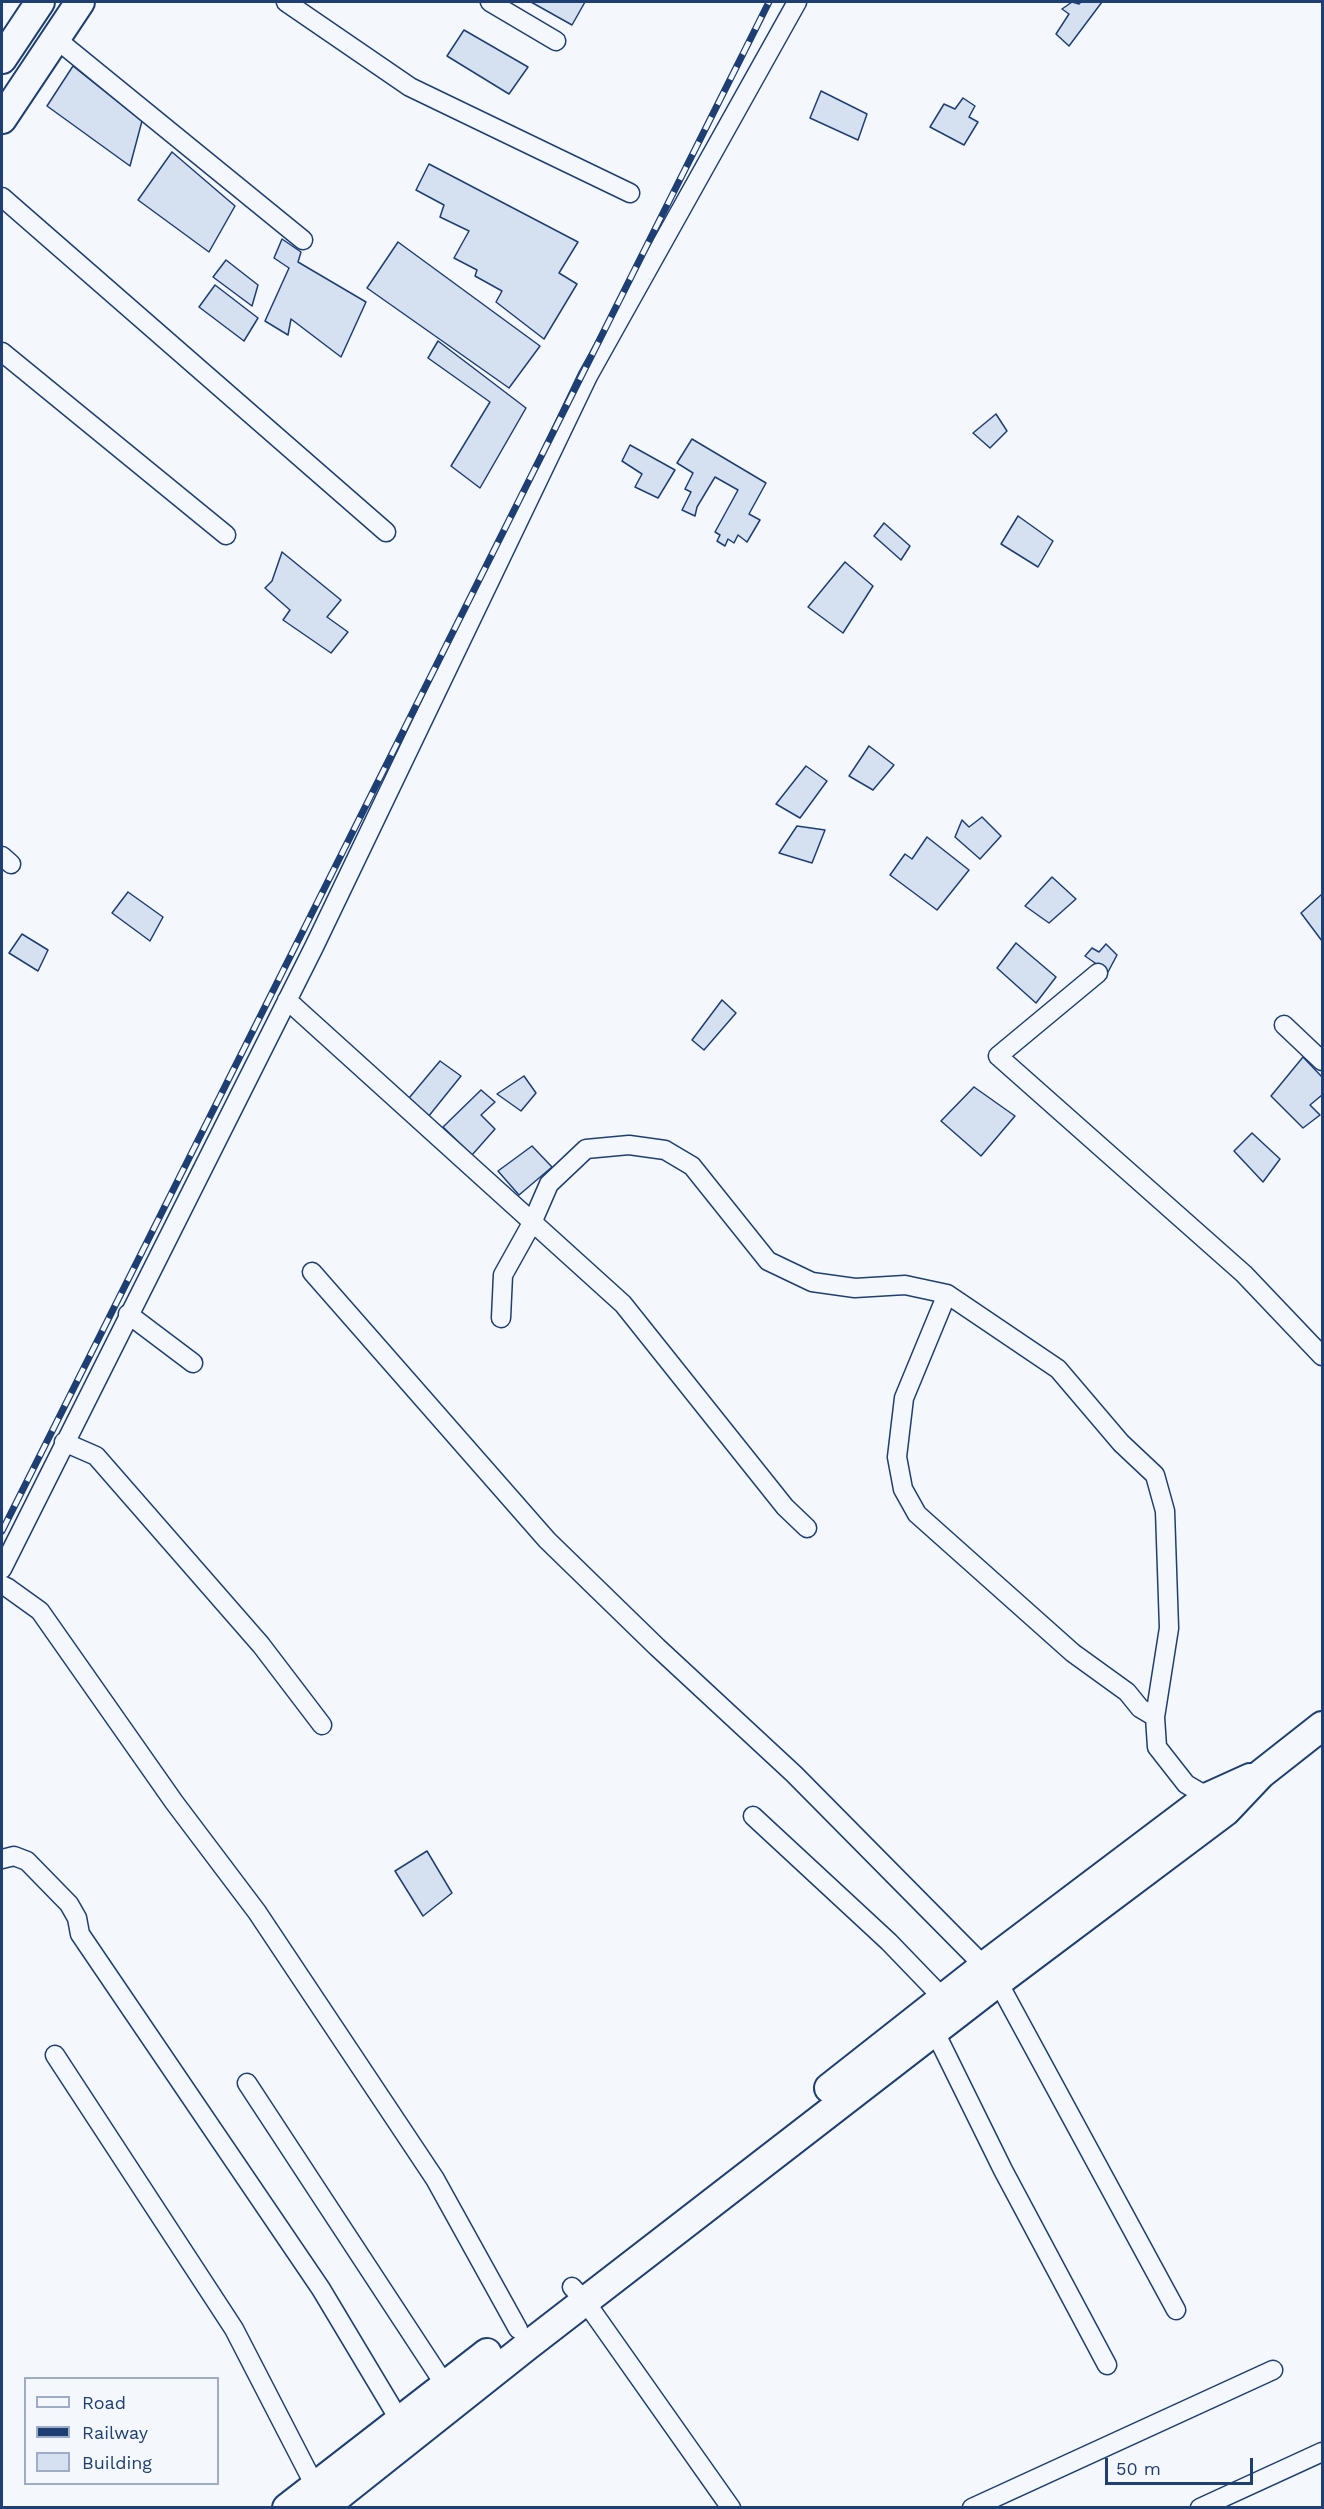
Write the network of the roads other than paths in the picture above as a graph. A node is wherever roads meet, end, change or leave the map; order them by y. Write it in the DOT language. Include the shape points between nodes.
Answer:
graph roads {
  1 [pos="40,2"];
  2 [pos="80,2"];
  3 [pos="286,2"];
  4 [pos="490,2"];
  5 [pos="797,2"];
  6 [pos="55,38"];
  7 [pos="556,41"];
  8 [pos="2,59"];
  9 [pos="2,118"];
  10 [pos="630,193"];
  11 [pos="2,196"];
  12 [pos="303,240"];
  13 [pos="2,352"];
  14 [pos="386,532"];
  15 [pos="226,536"];
  16 [pos="1098,973"];
  17 [pos="286,1000"];
  18 [pos="1284,1025"];
  19 [pos="1323,1061"];
  20 [pos="532,1223"];
  21 [pos="312,1272"];
  22 [pos="946,1294"];
  23 [pos="128,1314"];
  24 [pos="501,1318"];
  25 [pos="1323,1356"];
  26 [pos="193,1363"];
  27 [pos="64,1442"];
  28 [pos="807,1528"];
  29 [pos="2,1569"];
  30 [pos="2,1585"];
  31 [pos="1155,1717"];
  32 [pos="322,1725"];
  33 [pos="1323,1726"];
  34 [pos="1260,1773"];
  35 [pos="1208,1797"];
  36 [pos="753,1816"];
  37 [pos="2,1859"];
  38 [pos="991,1974"];
  39 [pos="943,1998"];
  40 [pos="934,2032"];
  41 [pos="55,2055"];
  42 [pos="247,2083"];
  43 [pos="578,2294"];
  44 [pos="1176,2310"];
  45 [pos="518,2329"];
  46 [pos="1107,2365"];
  47 [pos="1273,2370"];
  48 [pos="446,2385"];
  49 [pos="400,2421"];
  50 [pos="1323,2451"];
  51 [pos="319,2497"];
  52 [pos="287,2508"];
  53 [pos="731,2508"];
  54 [pos="972,2508"];
  55 [pos="1200,2508"];
  1 -- 8 [label="main road"];
  2 -- 6 [label="main road"];
  3 -- 10 [label="street" via="410,87"];
  4 -- 7 [label="street"];
  5 -- 17 [label="street" via="588,376"];
  6 -- 9 [label="main road"];
  6 -- 12 [label="street"];
  11 -- 14 [label="street"];
  13 -- 15 [label="street"];
  16 -- 25 [label="street" via="998,1056 1244,1274"];
  17 -- 20 [label="street"];
  17 -- 23 [label="street"];
  18 -- 19 [label="street"];
  20 -- 22 [label="street" via="549,1184 586,1149 628,1145 665,1150 692,1166 768,1261 813,1282 855,1288 905,1285"];
  20 -- 24 [label="street" via="503,1275"];
  20 -- 28 [label="street" via="622,1304"];
  21 -- 38 [label="street" via="547,1540 794,1774"];
  22 -- 31 [label="street" via="1059,1369 1121,1443 1155,1475 1166,1511 1169,1629"];
  22 -- 31 [label="street" via="904,1398 897,1457 903,1489 917,1514 1073,1653"];
  23 -- 26 [label="street"];
  23 -- 27 [label="street"];
  27 -- 29 [label="street"];
  27 -- 32 [label="street" via="96,1456 261,1645"];
  30 -- 45 [label="street" via="40,1611 174,1803 257,1912 435,2179"];
  31 -- 35 [label="street" via="1157,1747 1185,1784"];
  33 -- 34 [label="main road"];
  34 -- 35 [label="main road"];
  34 -- 38 [label="main road" via="1226,1811"];
  35 -- 38 [label="main road"];
  36 -- 39 [label="street" via="889,1942"];
  37 -- 49 [label="street" via="14,1856 27,1861 69,1904 80,1934 321,2289"];
  38 -- 39 [label="main road"];
  38 -- 40 [label="main road"];
  38 -- 44 [label="street"];
  39 -- 43 [label="main road"];
  40 -- 43 [label="main road"];
  40 -- 46 [label="street"];
  41 -- 51 [label="street" via="234,2329"];
  42 -- 48 [label="street"];
  43 -- 45 [label="main road"];
  43 -- 51 [label="main road"];
  43 -- 53 [label="street"];
  45 -- 48 [label="main road"];
  47 -- 54 [label="street"];
  48 -- 49 [label="main road"];
  49 -- 51 [label="main road"];
  50 -- 55 [label="street"];
  51 -- 52 [label="main road"];
}
